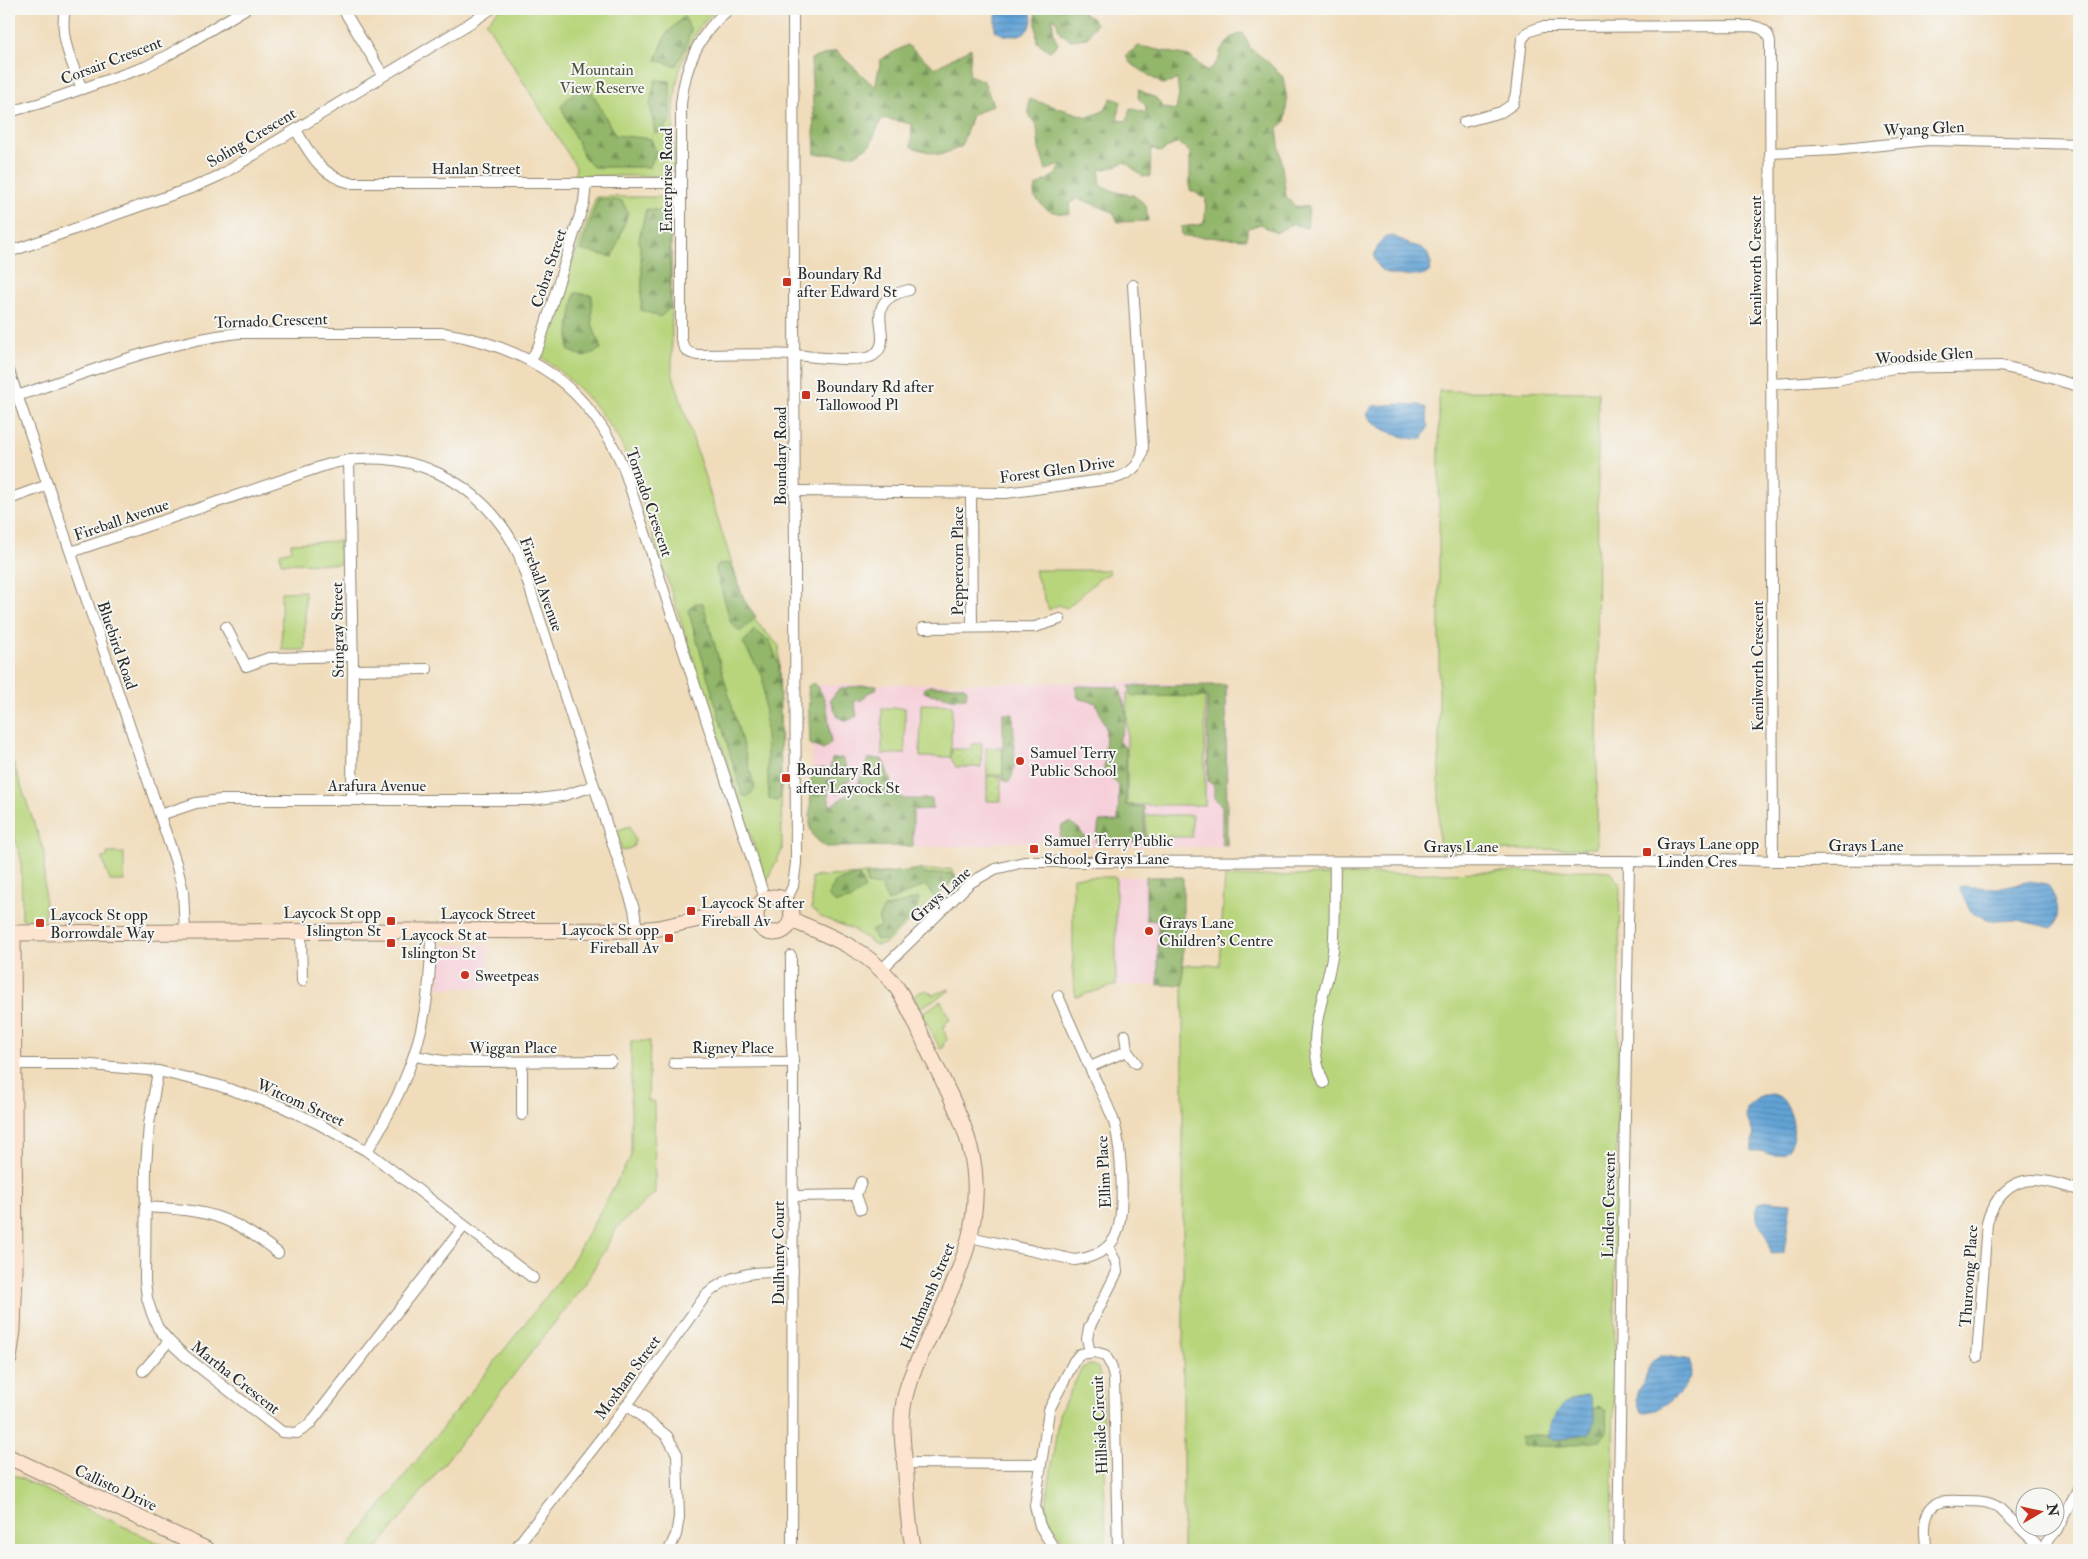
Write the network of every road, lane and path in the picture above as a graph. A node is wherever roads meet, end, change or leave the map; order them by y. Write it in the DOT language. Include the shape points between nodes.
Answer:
graph roads {
  1 [pos="65,9"];
  2 [pos="245,9"];
  3 [pos="342,9"];
  4 [pos="491,9"];
  5 [pos="729,9"];
  6 [pos="793,9"];
  7 [pos="383,75"];
  8 [pos="82,89"];
  9 [pos="9,112"];
  10 [pos="1464,122"];
  11 [pos="296,130"];
  12 [pos="2079,144"];
  13 [pos="1770,153"];
  14 [pos="586,183"];
  15 [pos="681,183"];
  16 [pos="9,252"];
  17 [pos="1133,285"];
  18 [pos="909,290"];
  19 [pos="794,355"];
  20 [pos="531,360"];
  21 [pos="9,371"];
  22 [pos="1771,384"];
  23 [pos="2078,386"];
  24 [pos="18,396"];
  25 [pos="349,460"];
  26 [pos="48,486"];
  27 [pos="795,491"];
  28 [pos="971,494"];
  29 [pos="9,499"];
  30 [pos="71,552"];
  31 [pos="1060,619"];
  32 [pos="226,627"];
  33 [pos="923,628"];
  34 [pos="972,628"];
  35 [pos="352,656"];
  36 [pos="428,669"];
  37 [pos="352,670"];
  38 [pos="594,786"];
  39 [pos="352,800"];
  40 [pos="160,815"];
  41 [pos="2079,860"];
  42 [pos="1629,861"];
  43 [pos="1773,861"];
  44 [pos="1335,862"];
  45 [pos="765,899"];
  46 [pos="786,901"];
  47 [pos="756,912"];
  48 [pos="791,920"];
  49 [pos="637,930"];
  50 [pos="431,931"];
  51 [pos="184,932"];
  52 [pos="301,932"];
  53 [pos="11,933"];
  54 [pos="791,956"];
  55 [pos="882,969"];
  56 [pos="302,981"];
  57 [pos="1058,996"];
  58 [pos="1125,1035"];
  59 [pos="1127,1051"];
  60 [pos="415,1056"];
  61 [pos="611,1061"];
  62 [pos="522,1062"];
  63 [pos="793,1062"];
  64 [pos="674,1063"];
  65 [pos="14,1064"];
  66 [pos="1136,1064"];
  67 [pos="1090,1067"];
  68 [pos="158,1071"];
  69 [pos="1324,1083"];
  70 [pos="522,1115"];
  71 [pos="367,1151"];
  72 [pos="860,1182"];
  73 [pos="2079,1190"];
  74 [pos="856,1195"];
  75 [pos="793,1196"];
  76 [pos="145,1207"];
  77 [pos="861,1209"];
  78 [pos="464,1226"];
  79 [pos="970,1237"];
  80 [pos="1108,1247"];
  81 [pos="278,1253"];
  82 [pos="793,1271"];
  83 [pos="533,1278"];
  84 [pos="169,1341"];
  85 [pos="1090,1352"];
  86 [pos="1977,1357"];
  87 [pos="9,1359"];
  88 [pos="143,1372"];
  89 [pos="626,1405"];
  90 [pos="9,1457"];
  91 [pos="905,1463"];
  92 [pos="1040,1464"];
  93 [pos="2079,1487"];
  94 [pos="2042,1549"];
  95 [pos="208,1550"];
  96 [pos="514,1550"];
  97 [pos="669,1550"];
  98 [pos="792,1550"];
  99 [pos="914,1550"];
  100 [pos="1055,1550"];
  101 [pos="1118,1550"];
  102 [pos="1618,1550"];
  103 [pos="1927,1550"];
  1 -- 8 [label="street" via="65,40"];
  2 -- 8 [label="street, Corsair Crescent" via="157,61"];
  3 -- 7 [label="street"];
  4 -- 7 [label="street, Soling Crescent"];
  5 -- 15 [label="street, Enterprise Road" via="700,40 685,76 681,104"];
  6 -- 19 [label="street, Boundary Road"];
  7 -- 11 [label="street, Soling Crescent"];
  8 -- 9 [label="street, Corsair Crescent"];
  10 -- 13 [label="street, Kenilworth Crescent" via="1501,112 1513,104 1522,39 1532,29 1752,26 1765,30 1770,42"];
  11 -- 14 [label="street, Hanlan Street" via="320,167 334,178 351,183"];
  11 -- 16 [label="street, Soling Crescent" via="203,183"];
  12 -- 13 [label="street, Wyang Glen" via="1928,140"];
  13 -- 22 [label="street, Kenilworth Crescent"];
  14 -- 15 [label="street, Hanlan Street"];
  14 -- 20 [label="street, Cobra Street" via="584,202"];
  15 -- 19 [label="street, Enterprise Road" via="683,348 698,355"];
  17 -- 28 [label="street, Forest Glen Drive" via="1143,441 1143,453 1138,463 1128,473 1116,478 1013,493"];
  18 -- 19 [label="street" via="893,294 883,303 880,344 873,356 835,359"];
  19 -- 27 [label="street, Boundary Road"];
  20 -- 24 [label="street, Tornado Crescent" via="473,338 444,334 238,333 176,344"];
  20 -- 45 [label="street, Tornado Crescent" via="572,390 600,421 614,445"];
  21 -- 24 [label="street, Bluebird Road"];
  22 -- 23 [label="street, Woodside Glen" via="1837,380 1894,368 2000,366"];
  22 -- 43 [label="street, Kenilworth Crescent"];
  24 -- 26 [label="street, Bluebird Road"];
  25 -- 30 [label="street, Fireball Avenue"];
  25 -- 35 [label="street, Stingray Street"];
  25 -- 38 [label="street, Fireball Avenue" via="394,460 432,470 465,487 499,520 523,565"];
  26 -- 29 [label="street"];
  26 -- 30 [label="street, Bluebird Road"];
  27 -- 28 [label="street, Forest Glen Drive"];
  27 -- 46 [label="street, Boundary Road" via="796,863 794,886"];
  28 -- 34 [label="street, Peppercorn Place"];
  30 -- 40 [label="street, Bluebird Road"];
  31 -- 34 [label="street, Peppercorn Place" via="1035,627"];
  32 -- 35 [label="street" via="246,666 269,658"];
  33 -- 34 [label="street, Peppercorn Place"];
  35 -- 37 [label="street, Stingray Street"];
  36 -- 37 [label="street"];
  37 -- 39 [label="street, Stingray Street"];
  38 -- 39 [label="street, Arafura Avenue" via="562,796 531,800"];
  38 -- 49 [label="street, Fireball Avenue" via="634,909"];
  39 -- 40 [label="street, Arafura Avenue" via="221,800 196,803"];
  40 -- 51 [label="street, Bluebird Road" via="180,878"];
  41 -- 43 [label="street, Grays Lane"];
  42 -- 43 [label="street, Grays Lane"];
  42 -- 44 [label="street, Grays Lane"];
  42 -- 102 [label="street, Linden Crescent"];
  44 -- 55 [label="street, Grays Lane" via="1039,862 1010,865 995,869 970,883"];
  44 -- 69 [label="street" via="1332,953 1315,1033 1316,1064"];
  45 -- 46 [label="street" via="776,897"];
  45 -- 47 [label="street"];
  46 -- 48 [label="street"];
  47 -- 48 [label="street" via="758,923 767,931 778,932"];
  47 -- 49 [label="street, Laycock Street" via="726,913"];
  48 -- 55 [label="street, Hindmarsh Street" via="859,951"];
  49 -- 50 [label="street, Laycock Street"];
  50 -- 52 [label="street, Laycock Street"];
  50 -- 60 [label="street" via="431,970"];
  51 -- 52 [label="street, Laycock Street"];
  51 -- 53 [label="street, Laycock Street"];
  52 -- 56 [label="street"];
  53 -- 65 [label="street"];
  54 -- 63 [label="street, Dulhunty Court"];
  55 -- 79 [label="street, Hindmarsh Street" via="908,1007 967,1138 975,1192"];
  57 -- 67 [label="street, Ellim Place"];
  58 -- 59 [label="street"];
  59 -- 66 [label="street"];
  59 -- 67 [label="street"];
  60 -- 62 [label="street, Wiggan Place" via="443,1061"];
  60 -- 71 [label="street" via="390,1113"];
  61 -- 62 [label="street, Wiggan Place"];
  62 -- 70 [label="street"];
  63 -- 64 [label="street, Rigney Place"];
  63 -- 75 [label="street, Dulhunty Court"];
  65 -- 68 [label="street, Witcom Street" via="97,1065"];
  65 -- 87 [label="street" via="15,1278"];
  67 -- 80 [label="street, Ellim Place" via="1110,1111 1120,1151 1119,1225"];
  68 -- 71 [label="street, Witcom Street" via="218,1084 266,1100"];
  68 -- 76 [label="street, Martha Crescent" via="148,1132"];
  71 -- 78 [label="street, Witcom Street"];
  72 -- 74 [label="street"];
  73 -- 86 [label="street, Thuroong Place" via="2027,1180 2010,1188 1995,1203 1987,1223"];
  74 -- 75 [label="street"];
  74 -- 77 [label="street"];
  75 -- 82 [label="street, Dulhunty Court"];
  76 -- 81 [label="street" via="188,1209 222,1218 248,1230"];
  76 -- 84 [label="street, Martha Crescent" via="147,1298 155,1322"];
  78 -- 83 [label="street, Witcom Street"];
  78 -- 84 [label="street, Martha Crescent" via="309,1425 301,1431 289,1433 278,1429"];
  79 -- 80 [label="street" via="1075,1260 1088,1258"];
  79 -- 91 [label="street, Hindmarsh Street" via="962,1265 906,1390 902,1421"];
  80 -- 85 [label="street" via="1117,1272 1089,1328"];
  82 -- 89 [label="street, Moxham Street" via="744,1274 714,1287"];
  82 -- 98 [label="street, Dulhunty Court"];
  84 -- 88 [label="street"];
  85 -- 92 [label="street, Hillside Circuit" via="1077,1357 1053,1400"];
  85 -- 101 [label="street, Hillside Circuit" via="1105,1356 1114,1378"];
  89 -- 96 [label="street, Moxham Street"];
  89 -- 97 [label="street" via="667,1436 677,1454 679,1517"];
  90 -- 95 [label="street, Callisto Drive"];
  91 -- 92 [label="street"];
  91 -- 99 [label="street, Hindmarsh Street"];
  92 -- 100 [label="street, Hillside Circuit" via="1035,1512"];
  93 -- 94 [label="street" via="2056,1531"];
  94 -- 103 [label="street" via="1996,1505 1977,1501 1944,1501 1927,1515"];
}
